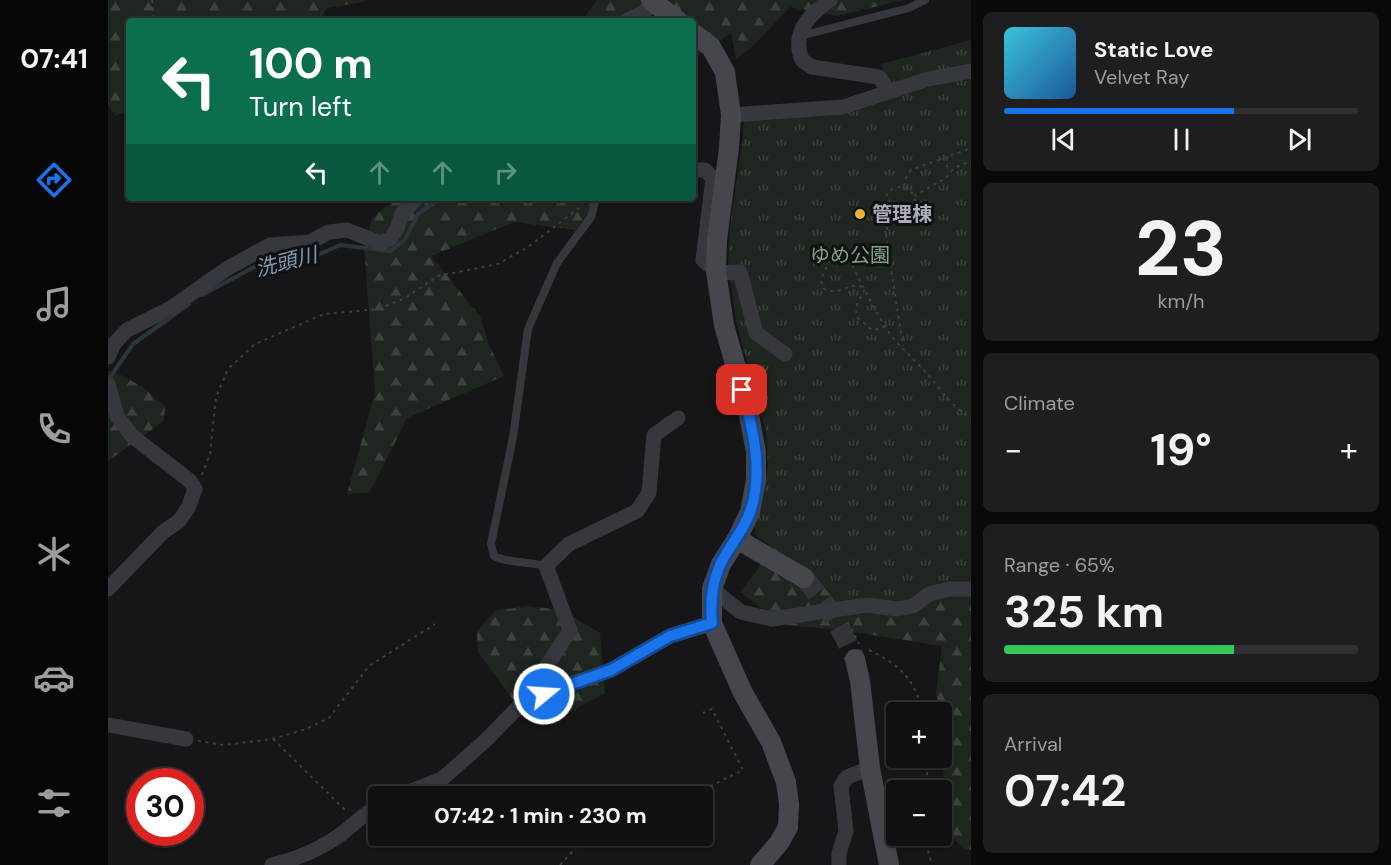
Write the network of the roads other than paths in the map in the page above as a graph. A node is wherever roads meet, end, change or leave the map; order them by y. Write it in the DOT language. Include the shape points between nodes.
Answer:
graph roads {
  1 [pos="653,0"];
  2 [pos="830,0"];
  3 [pos="925,0"];
  4 [pos="632,18"];
  5 [pos="674,18"];
  6 [pos="696,35"];
  7 [pos="799,36"];
  8 [pos="971,71"];
  9 [pos="888,92"];
  10 [pos="732,115"];
  11 [pos="696,170"];
  12 [pos="414,201"];
  13 [pos="595,201"];
  14 [pos="717,272"];
  15 [pos="785,354"];
  16 [pos="108,357"];
  17 [pos="108,384"];
  18 [pos="678,418"];
  19 [pos="737,540"];
  20 [pos="546,566"];
  21 [pos="804,578"];
  22 [pos="108,589"];
  23 [pos="712,589"];
  24 [pos="971,589"];
  25 [pos="712,623"];
  26 [pos="861,651"];
  27 [pos="525,700"];
  28 [pos="108,725"];
  29 [pos="186,740"];
  30 [pos="870,768"];
  31 [pos="424,786"];
  32 [pos="368,813"];
  33 [pos="272,865"];
  34 [pos="760,865"];
  35 [pos="839,865"];
  36 [pos="889,865"];
  1 -- 4 [label="street" via="644,12"];
  1 -- 5 [label="street, bridge"];
  2 -- 7 [label="street" via="816,10"];
  3 -- 7 [label="lane" via="909,8"];
  6 -- 10 [label="street" via="711,46 725,72"];
  7 -- 9 [label="street" via="800,55 805,64 879,78"];
  8 -- 9 [label="street"];
  9 -- 10 [label="street" via="843,107"];
  10 -- 14 [label="street" via="717,240"];
  11 -- 14 [label="street" via="705,170 713,178 703,260"];
  12 -- 16 [label="street" via="402,213 390,239 380,243 348,230 329,232 310,242 270,245 228,268 171,308 127,330"];
  13 -- 20 [label="lane" via="591,217 557,263 528,329 513,437 491,544 494,556 500,560"];
  14 -- 15 [label="street" via="740,272 756,333"];
  14 -- 19 [label="street" via="724,325 756,452 750,512"];
  17 -- 22 [label="street" via="117,416 132,436 195,489 179,521 163,532"];
  18 -- 20 [label="street" via="654,435 649,493 638,511 568,544"];
  19 -- 21 [label="street"];
  19 -- 23 [label="street" via="721,564"];
  20 -- 27 [label="street" via="570,630"];
  23 -- 24 [label="street" via="741,612 772,619 867,604 897,609 912,606 929,594"];
  23 -- 25 [label="street"];
  25 -- 27 [label="street" via="670,636 611,670"];
  25 -- 34 [label="street" via="743,693 771,742 786,782 788,827"];
  26 -- 30 [label="street" via="860,681"];
  27 -- 31 [label="street" via="442,779"];
  28 -- 29 [label="street"];
  30 -- 35 [label="street" via="846,777 841,786 846,831"];
  30 -- 36 [label="street"];
  32 -- 33 [label="street" via="343,833 298,858"];
}
